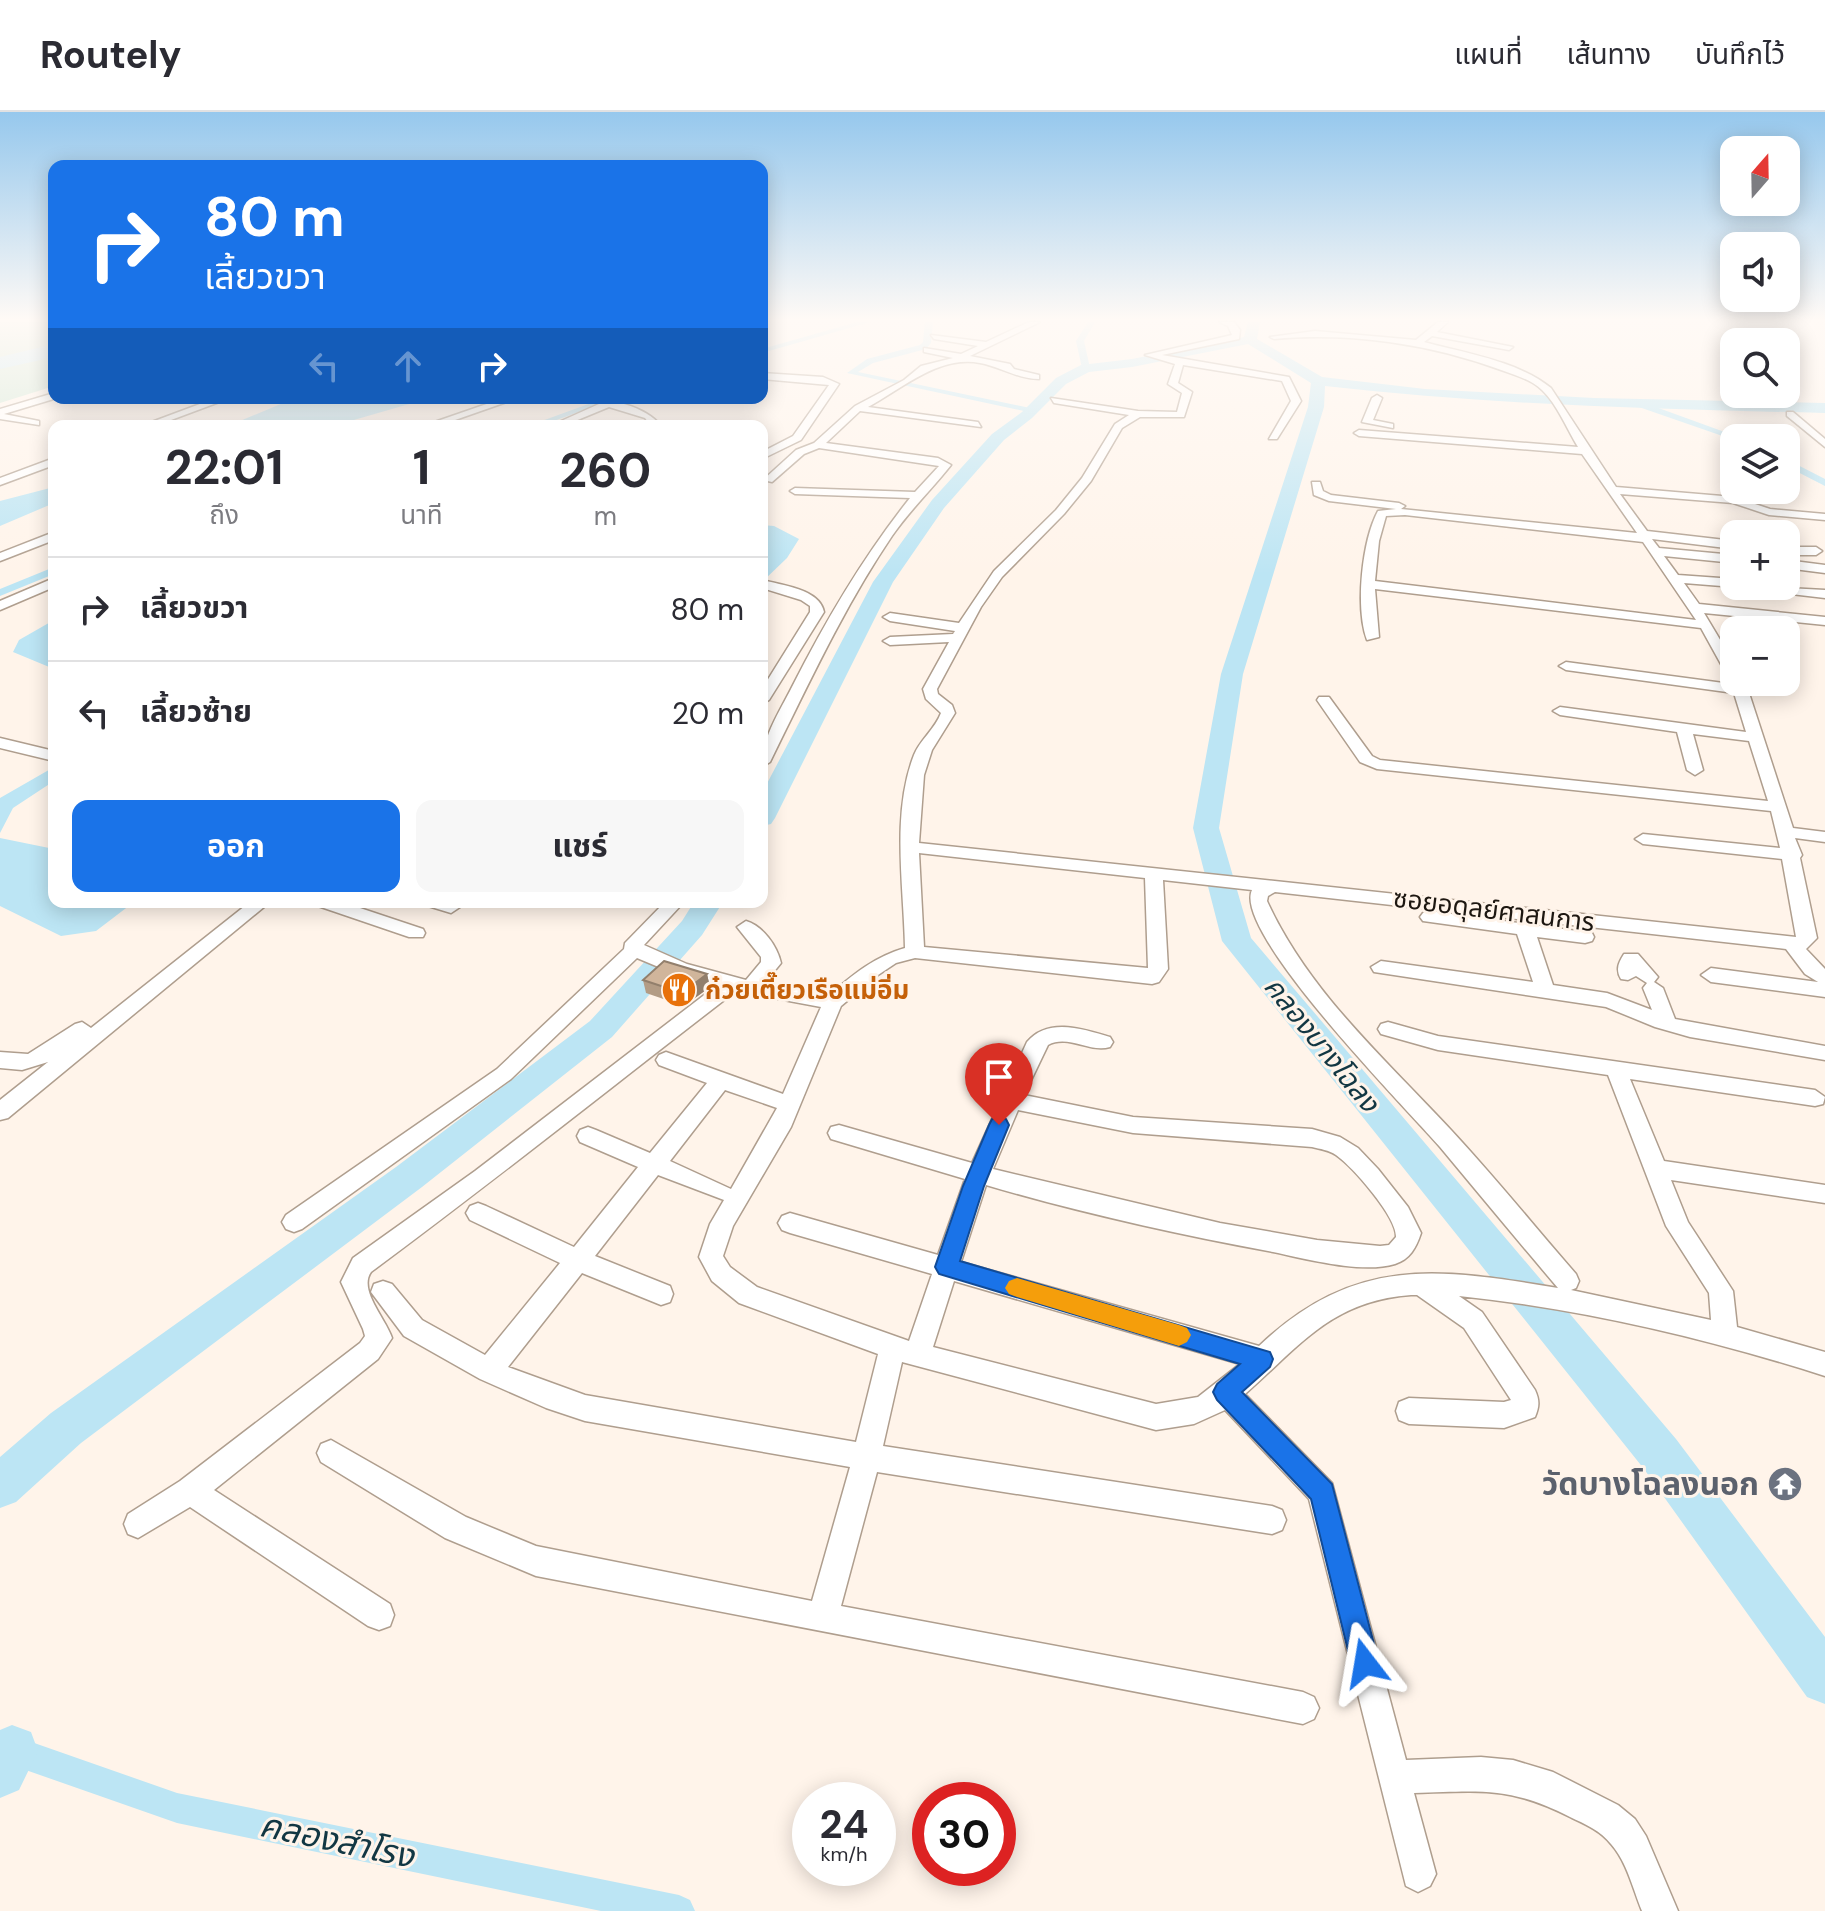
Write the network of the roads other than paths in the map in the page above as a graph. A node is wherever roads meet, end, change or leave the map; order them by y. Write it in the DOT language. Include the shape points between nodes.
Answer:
graph roads {
  1 [pos="24,406"];
  2 [pos="203,406"];
  3 [pos="489,406"];
  4 [pos="599,406"];
  5 [pos="616,406"];
  6 [pos="819,406"];
  7 [pos="862,406"];
  8 [pos="1090,406"];
  9 [pos="1183,406"];
  10 [pos="1293,406"];
  11 [pos="1374,406"];
  12 [pos="1556,406"];
  13 [pos="858,408"];
  14 [pos="0,414"];
  15 [pos="1138,414"];
  16 [pos="1790,414"];
  17 [pos="163,420"];
  18 [pos="446,420"];
  19 [pos="568,420"];
  20 [pos="651,420"];
  21 [pos="36,423"];
  22 [pos="978,425"];
  23 [pos="1359,433"];
  24 [pos="1401,435"];
  25 [pos="1273,437"];
  26 [pos="1825,444"];
  27 [pos="818,445"];
  28 [pos="1585,451"];
  29 [pos="768,453"];
  30 [pos="48,463"];
  31 [pos="768,480"];
  32 [pos="0,482"];
  33 [pos="1316,484"];
  34 [pos="1613,490"];
  35 [pos="795,491"];
  36 [pos="917,495"];
  37 [pos="1493,517"];
  38 [pos="1825,517"];
  39 [pos="1644,536"];
  40 [pos="48,538"];
  41 [pos="1720,544"];
  42 [pos="26,547"];
  43 [pos="1654,551"];
  44 [pos="1800,551"];
  45 [pos="1816,551"];
  46 [pos="48,553"];
  47 [pos="0,557"];
  48 [pos="1720,558"];
  49 [pos="1800,566"];
  50 [pos="1825,569"];
  51 [pos="1675,579"];
  52 [pos="1720,582"];
  53 [pos="1368,584"];
  54 [pos="48,585"];
  55 [pos="768,586"];
  56 [pos="1800,591"];
  57 [pos="1825,594"];
  58 [pos="0,606"];
  59 [pos="1695,608"];
  60 [pos="890,617"];
  61 [pos="1825,621"];
  62 [pos="1707,625"];
  63 [pos="960,633"];
  64 [pos="1372,637"];
  65 [pos="890,641"];
  66 [pos="1720,650"];
  67 [pos="1566,666"];
  68 [pos="1720,680"];
  69 [pos="768,690"];
  70 [pos="1742,696"];
  71 [pos="1324,700"];
  72 [pos="1560,711"];
  73 [pos="1684,728"];
  74 [pos="1757,738"];
  75 [pos="0,743"];
  76 [pos="768,750"];
  77 [pos="48,755"];
  78 [pos="1695,770"];
  79 [pos="1780,807"];
  80 [pos="1786,832"];
  81 [pos="1825,837"];
  82 [pos="1643,839"];
  83 [pos="913,847"];
  84 [pos="1793,855"];
  85 [pos="1160,872"];
  86 [pos="1269,884"];
  87 [pos="238,908"];
  88 [pos="254,908"];
  89 [pos="342,908"];
  90 [pos="669,908"];
  91 [pos="1429,917"];
  92 [pos="1618,924"];
  93 [pos="746,927"];
  94 [pos="1525,929"];
  95 [pos="416,933"];
  96 [pos="1585,937"];
  97 [pos="1793,945"];
  98 [pos="641,952"];
  99 [pos="915,952"];
  100 [pos="1381,967"];
  101 [pos="1629,972"];
  102 [pos="1711,975"];
  103 [pos="1825,978"];
  104 [pos="740,987"];
  105 [pos="1545,990"];
  106 [pos="1825,990"];
  107 [pos="833,1002"];
  108 [pos="1628,1006"];
  109 [pos="1667,1024"];
  110 [pos="1388,1029"];
  111 [pos="1103,1042"];
  112 [pos="1825,1053"];
  113 [pos="0,1060"];
  114 [pos="666,1060"];
  115 [pos="1615,1067"];
  116 [pos="721,1080"];
  117 [pos="1815,1098"];
  118 [pos="1010,1100"];
  119 [pos="779,1101"];
  120 [pos="0,1112"];
  121 [pos="839,1133"];
  122 [pos="588,1136"];
  123 [pos="656,1164"];
  124 [pos="1657,1169"];
  125 [pos="978,1175"];
  126 [pos="721,1192"];
  127 [pos="1825,1194"];
  128 [pos="478,1213"];
  129 [pos="294,1222"];
  130 [pos="790,1223"];
  131 [pos="578,1260"];
  132 [pos="947,1267"];
  133 [pos="1567,1281"];
  134 [pos="1422,1284"];
  135 [pos="383,1292"];
  136 [pos="661,1294"];
  137 [pos="1725,1334"];
  138 [pos="906,1350"];
  139 [pos="1262,1359"];
  140 [pos="1825,1364"];
  141 [pos="489,1371"];
  142 [pos="1225,1392"];
  143 [pos="1409,1411"];
  144 [pos="331,1453"];
  145 [pos="867,1457"];
  146 [pos="190,1491"];
  147 [pos="1272,1520"];
  148 [pos="138,1524"];
  149 [pos="379,1615"];
  150 [pos="822,1618"];
  151 [pos="1303,1708"];
  152 [pos="1394,1777"];
  153 [pos="1418,1874"];
  154 [pos="1660,1911"];
  1 -- 14 [label="street"];
  2 -- 17 [label="street"];
  3 -- 18 [label="street"];
  4 -- 19 [label="street"];
  5 -- 20 [label="street"];
  6 -- 29 [label="street" via="797,438"];
  7 -- 13 [label="street"];
  8 -- 15 [label="street"];
  9 -- 15 [label="street" via="1181,415"];
  10 -- 25 [label="street"];
  11 -- 24 [label="street" via="1367,422 1394,426"];
  12 -- 28 [label="street"];
  13 -- 22 [label="street"];
  13 -- 27 [label="street"];
  14 -- 21 [label="street"];
  15 -- 63 [label="street" via="1118,426 1087,479 998,574"];
  16 -- 26 [label="street"];
  23 -- 24 [label="street"];
  24 -- 28 [label="street"];
  27 -- 31 [label="street" via="800,452"];
  27 -- 36 [label="street" via="946,464"];
  28 -- 34 [label="street"];
  30 -- 32 [label="street"];
  33 -- 37 [label="street" via="1318,493 1329,498"];
  34 -- 38 [label="street" via="1734,500 1769,512"];
  34 -- 39 [label="street"];
  35 -- 36 [label="street"];
  36 -- 76 [label="street" via="819,647"];
  39 -- 41 [label="street"];
  39 -- 43 [label="street"];
  39 -- 53 [label="street" via="1384,512 1377,524"];
  40 -- 42 [label="street"];
  42 -- 46 [label="street"];
  42 -- 47 [label="street"];
  43 -- 48 [label="street"];
  43 -- 51 [label="street"];
  44 -- 45 [label="street"];
  49 -- 50 [label="street"];
  51 -- 52 [label="street"];
  51 -- 59 [label="street"];
  53 -- 62 [label="street"];
  53 -- 64 [label="street"];
  54 -- 58 [label="street"];
  55 -- 69 [label="street" via="806,597 817,612"];
  56 -- 57 [label="street"];
  59 -- 61 [label="street"];
  59 -- 62 [label="street"];
  60 -- 63 [label="street"];
  62 -- 66 [label="street"];
  63 -- 65 [label="street"];
  63 -- 83 [label="street" via="930,689 948,713 922,754 911,816"];
  67 -- 68 [label="street"];
  70 -- 74 [label="street"];
  71 -- 79 [label="street" via="1366,759 1377,764"];
  72 -- 73 [label="street"];
  73 -- 74 [label="street"];
  73 -- 78 [label="street"];
  74 -- 79 [label="street"];
  75 -- 77 [label="street"];
  79 -- 80 [label="street"];
  80 -- 81 [label="street"];
  80 -- 84 [label="street"];
  82 -- 84 [label="street"];
  83 -- 85 [label="street, ซอยอดุลย์ศาสนการ"];
  83 -- 99 [label="street"];
  84 -- 97 [label="street" via="1808,938"];
  85 -- 86 [label="street, ซอยอดุลย์ศาสนการ"];
  85 -- 99 [label="street" via="1158,969 1152,977"];
  86 -- 92 [label="street, ซอยอดุลย์ศาสนการ"];
  86 -- 133 [label="street" via="1258,901 1270,928 1336,1022 1445,1138"];
  87 -- 113 [label="street" via="63,1044 35,1060"];
  88 -- 120 [label="street"];
  89 -- 95 [label="street"];
  90 -- 98 [label="street" via="632,945"];
  91 -- 94 [label="street"];
  92 -- 97 [label="street, ซอยอดุลย์ศาสนการ"];
  92 -- 101 [label="street"];
  93 -- 104 [label="street" via="763,943 771,963"];
  94 -- 96 [label="street"];
  94 -- 105 [label="street"];
  97 -- 103 [label="street"];
  98 -- 104 [label="street"];
  98 -- 129 [label="street" via="504,1074"];
  99 -- 107 [label="street" via="889,959"];
  100 -- 105 [label="street"];
  101 -- 108 [label="street"];
  101 -- 109 [label="street" via="1650,982"];
  102 -- 106 [label="street"];
  104 -- 107 [label="street"];
  104 -- 146 [label="street" via="581,1098 352,1274 351,1284 377,1326 374,1345"];
  105 -- 108 [label="street"];
  107 -- 138 [label="street" via="780,1127 722,1224 711,1257 721,1274 748,1295"];
  108 -- 109 [label="street"];
  109 -- 112 [label="street"];
  110 -- 115 [label="street" via="1438,1043"];
  111 -- 118 [label="street" via="1051,1032 1040,1037"];
  114 -- 116 [label="street"];
  115 -- 117 [label="street"];
  115 -- 124 [label="street"];
  116 -- 119 [label="street"];
  116 -- 123 [label="street"];
  118 -- 125 [label="street"];
  118 -- 125 [label="street" via="1133,1125 1332,1143 1345,1149 1398,1210 1409,1233 1406,1245 1383,1255 1319,1251 1166,1224"];
  121 -- 125 [label="street"];
  122 -- 123 [label="street"];
  123 -- 126 [label="street"];
  123 -- 131 [label="street"];
  124 -- 127 [label="street"];
  124 -- 137 [label="street" via="1678,1226 1721,1291"];
  125 -- 132 [label="street"];
  128 -- 131 [label="street"];
  130 -- 132 [label="street"];
  131 -- 136 [label="street"];
  131 -- 141 [label="street"];
  132 -- 138 [label="street"];
  132 -- 139 [label="street"];
  134 -- 137 [label="street" via="1454,1284 1637,1313"];
  134 -- 139 [label="street" via="1356,1295 1321,1312"];
  134 -- 143 [label="street" via="1473,1320 1526,1399 1525,1408 1504,1415"];
  135 -- 141 [label="street" via="413,1328"];
  137 -- 140 [label="street"];
  138 -- 142 [label="street" via="1156,1417 1183,1414"];
  138 -- 145 [label="street" via="878,1399"];
  139 -- 142 [label="street"];
  141 -- 145 [label="street" via="585,1408"];
  142 -- 152 [label="street" via="1322,1493"];
  144 -- 150 [label="street" via="502,1551"];
  145 -- 147 [label="street"];
  145 -- 150 [label="street"];
  146 -- 148 [label="street"];
  146 -- 149 [label="street"];
  150 -- 151 [label="street"];
  152 -- 153 [label="street"];
  152 -- 154 [label="street" via="1481,1774 1541,1784 1623,1831"];
}
